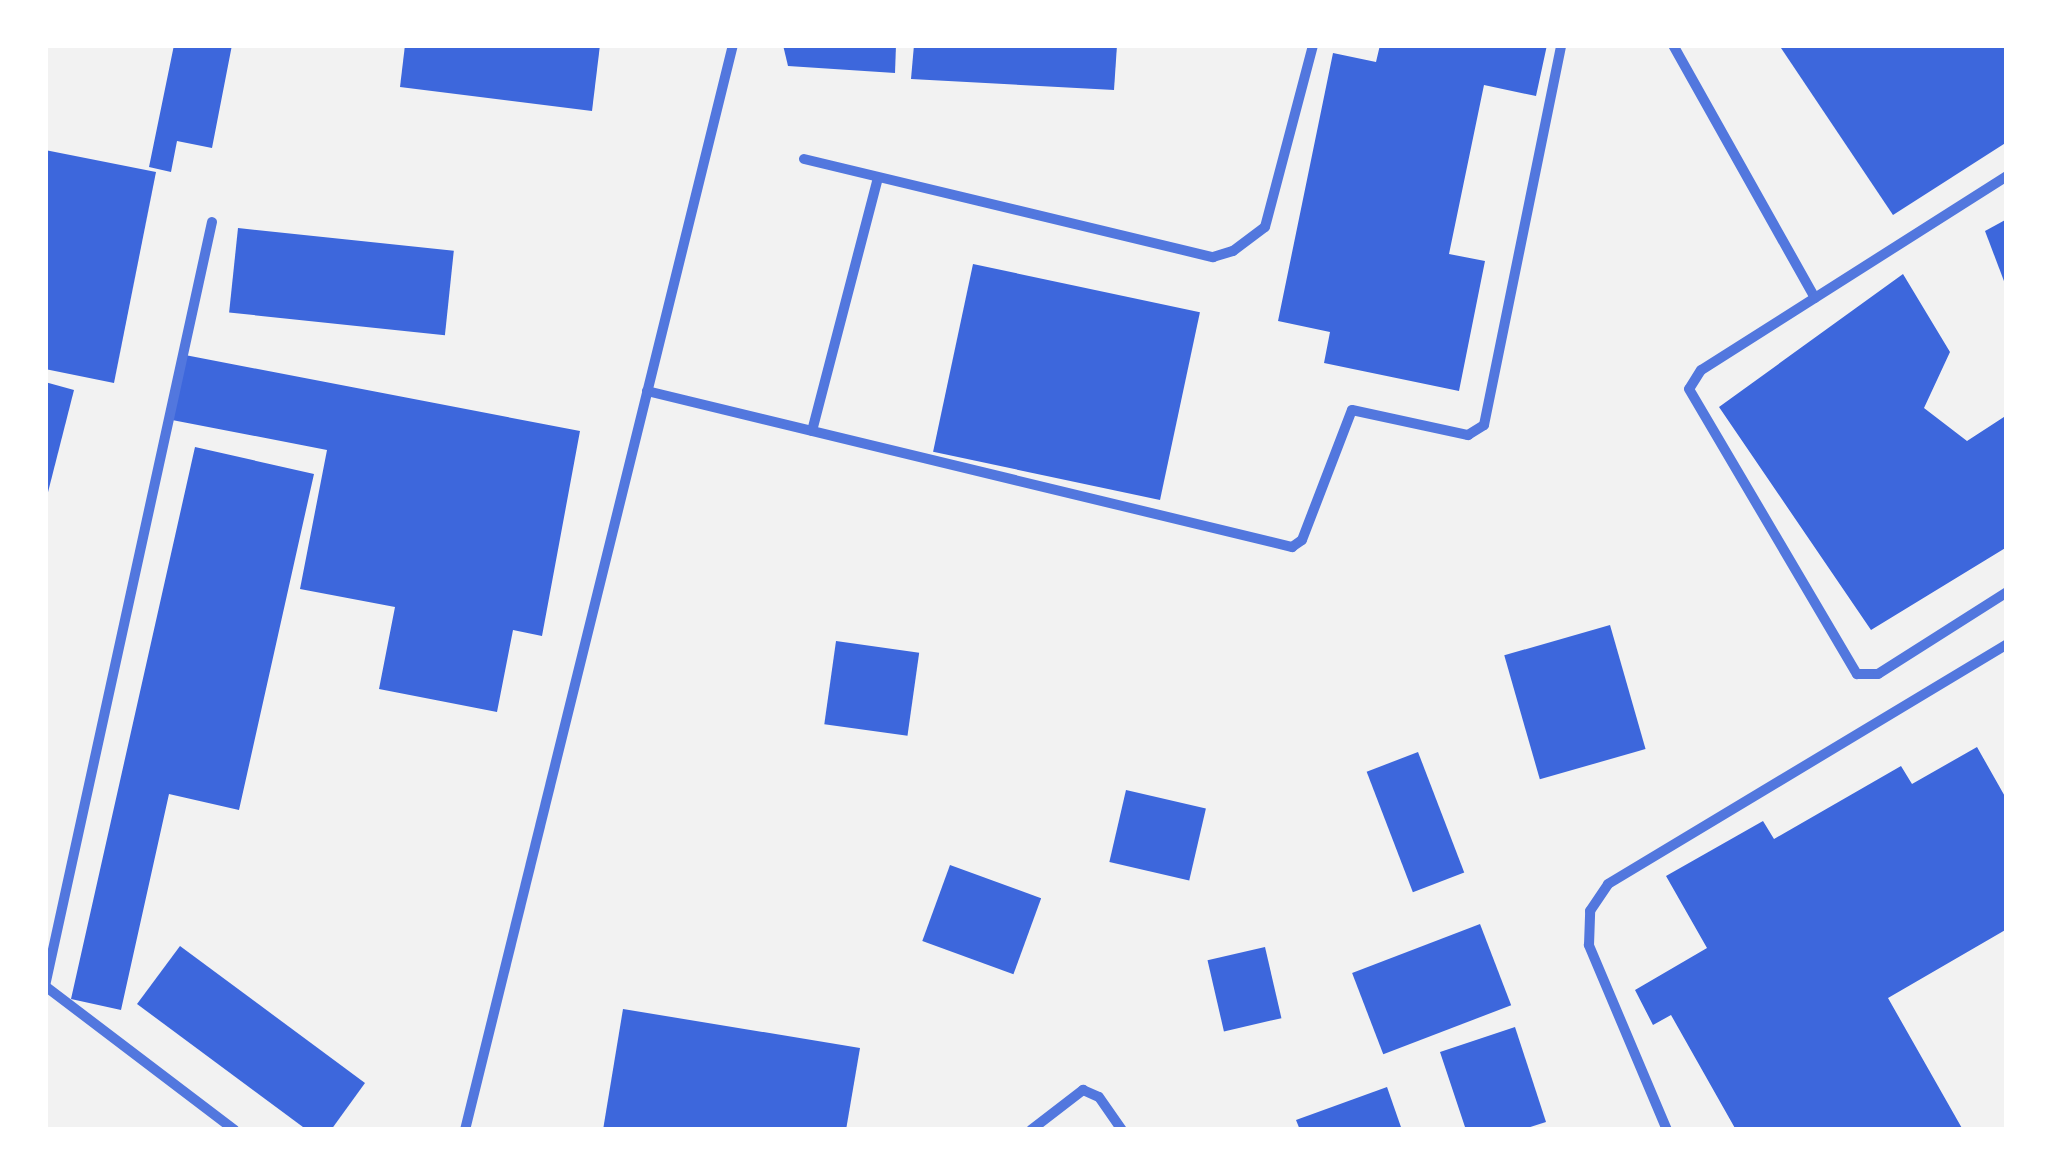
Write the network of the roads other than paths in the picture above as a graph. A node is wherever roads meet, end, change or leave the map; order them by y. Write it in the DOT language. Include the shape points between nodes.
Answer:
graph roads {
  1 [pos="732,45"];
  2 [pos="1314,45"];
  3 [pos="1561,45"];
  4 [pos="1672,45"];
  5 [pos="804,159"];
  6 [pos="2007,176"];
  7 [pos="878,178"];
  8 [pos="212,222"];
  9 [pos="1814,298"];
  10 [pos="647,391"];
  11 [pos="812,431"];
  12 [pos="2007,592"];
  13 [pos="2007,644"];
  14 [pos="45,986"];
  15 [pos="234,1130"];
  16 [pos="465,1130"];
  17 [pos="1030,1130"];
  18 [pos="1122,1130"];
  19 [pos="1667,1130"];
  1 -- 10 [label="street"];
  2 -- 7 [label="street" via="1265,226 1234,251 1193,254"];
  3 -- 11 [label="street" via="1484,425 1468,435 1352,410 1302,540 1292,547"];
  4 -- 9 [label="street"];
  5 -- 7 [label="street"];
  6 -- 9 [label="street"];
  7 -- 11 [label="street"];
  8 -- 14 [label="street"];
  9 -- 12 [label="street" via="1700,370 1690,390 1850,667 1878,674"];
  10 -- 11 [label="street"];
  10 -- 16 [label="street"];
  13 -- 19 [label="street" via="1608,884 1590,912 1588,944"];
  14 -- 15 [label="street"];
  17 -- 18 [label="street" via="1083,1090 1099,1097"];
}
